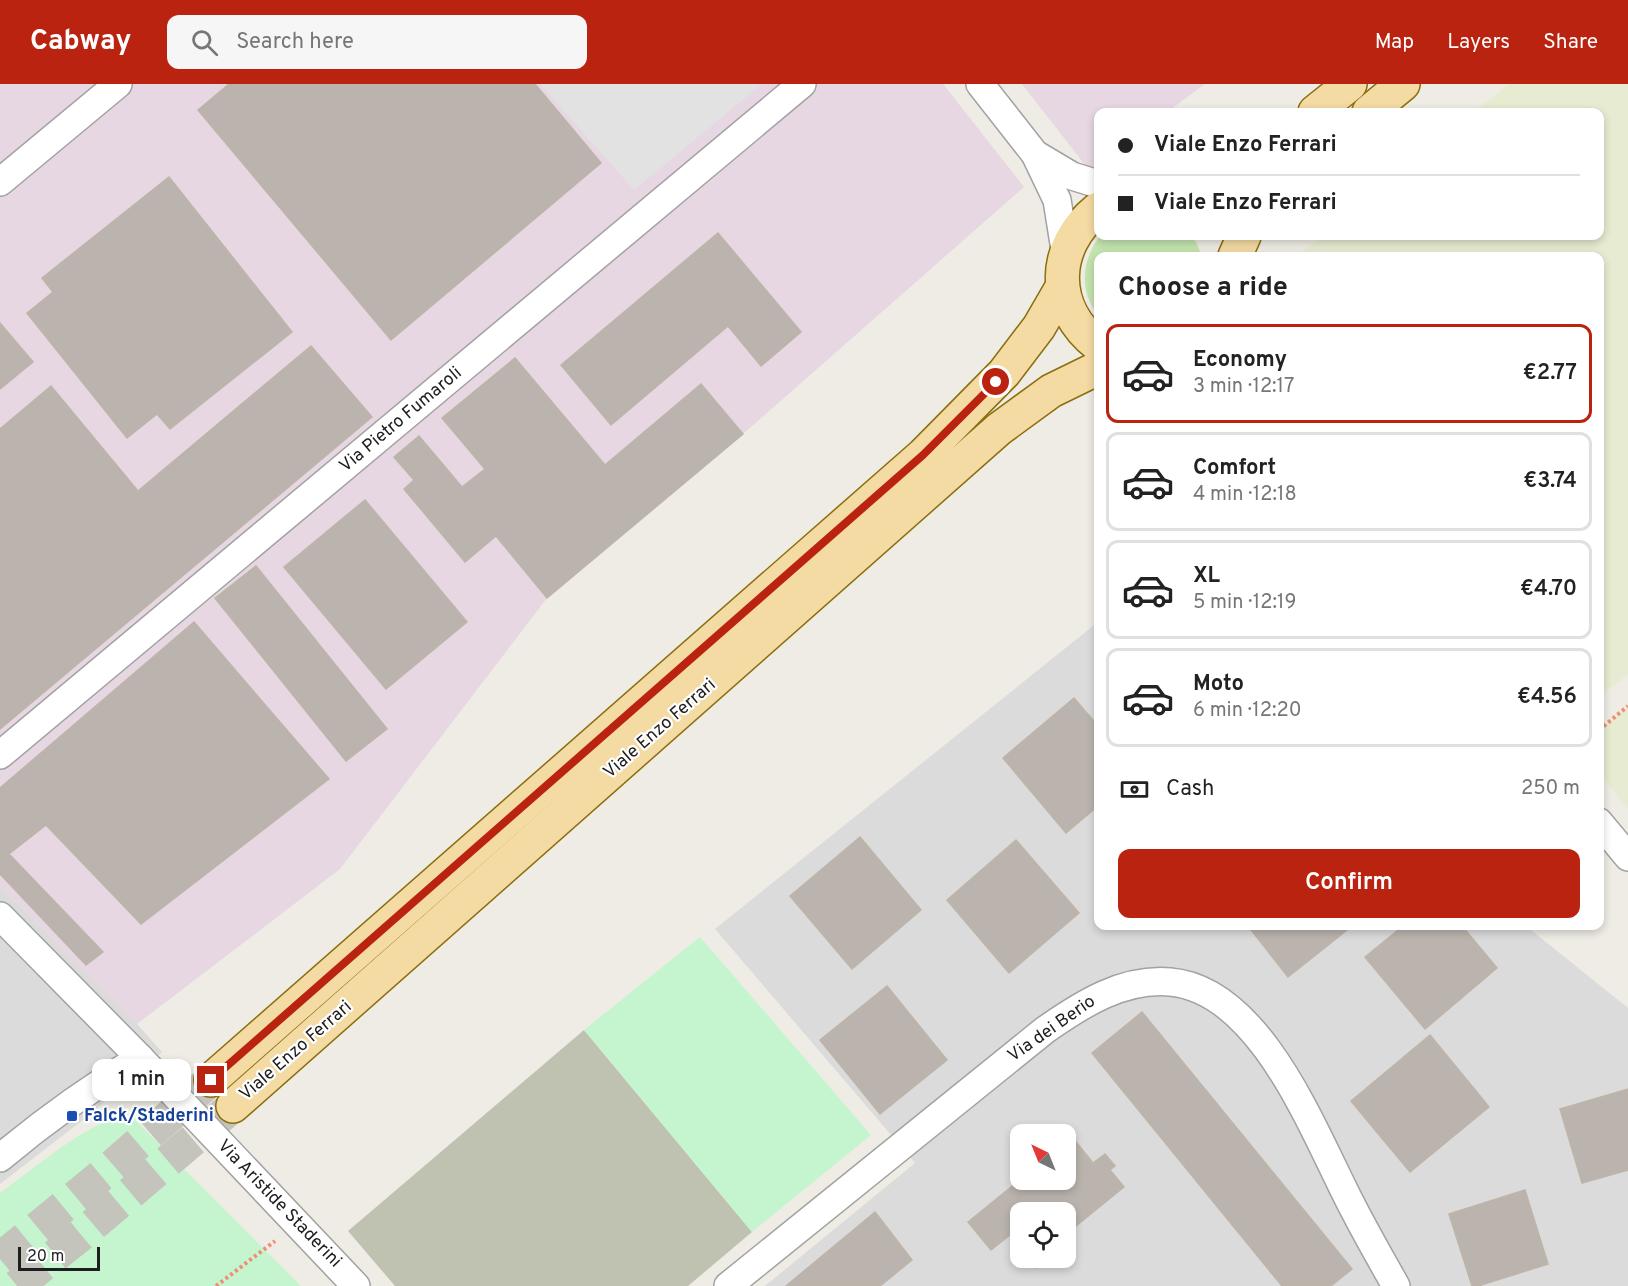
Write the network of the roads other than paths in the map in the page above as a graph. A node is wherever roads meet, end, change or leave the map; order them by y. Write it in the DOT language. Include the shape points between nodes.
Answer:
graph roads {
  1 [pos="118,84"];
  2 [pos="802,84"];
  3 [pos="980,84"];
  4 [pos="1350,84"];
  5 [pos="1403,84"];
  6 [pos="1320,108"];
  7 [pos="1374,108"];
  8 [pos="1035,154"];
  9 [pos="0,182"];
  10 [pos="1094,183"];
  11 [pos="1094,213"];
  12 [pos="1066,256"];
  13 [pos="1061,289"];
  14 [pos="1094,341"];
  15 [pos="1094,370"];
  16 [pos="0,755"];
  17 [pos="1604,828"];
  18 [pos="1628,857"];
  19 [pos="0,916"];
  20 [pos="140,1059"];
  21 [pos="211,1080"];
  22 [pos="233,1106"];
  23 [pos="0,1158"];
  24 [pos="356,1286"];
  25 [pos="728,1286"];
  26 [pos="1396,1286"];
  1 -- 9 [label="street"];
  2 -- 16 [label="street, Via Pietro Fumaroli"];
  3 -- 8 [label="street"];
  4 -- 6 [label="main road"];
  5 -- 7 [label="main road"];
  8 -- 10 [label="street" via="1072,176"];
  8 -- 12 [label="street" via="1057,200"];
  11 -- 12 [label="main road" via="1079,230"];
  12 -- 13 [label="main road"];
  13 -- 14 [label="main road" via="1077,326"];
  13 -- 21 [label="main road, Viale Enzo Ferrari" via="1039,327 1004,373 923,455"];
  15 -- 22 [label="main road, Viale Enzo Ferrari" via="1051,391 999,429"];
  17 -- 18 [label="street"];
  19 -- 20 [label="street, Via Aristide Staderini"];
  20 -- 23 [label="street" via="64,1107"];
  20 -- 24 [label="street, Via Aristide Staderini"];
  25 -- 26 [label="street, Via dei Berio" via="1069,1013 1102,994 1139,983 1172,982 1203,991 1233,1010 1262,1040 1300,1101"];
}
